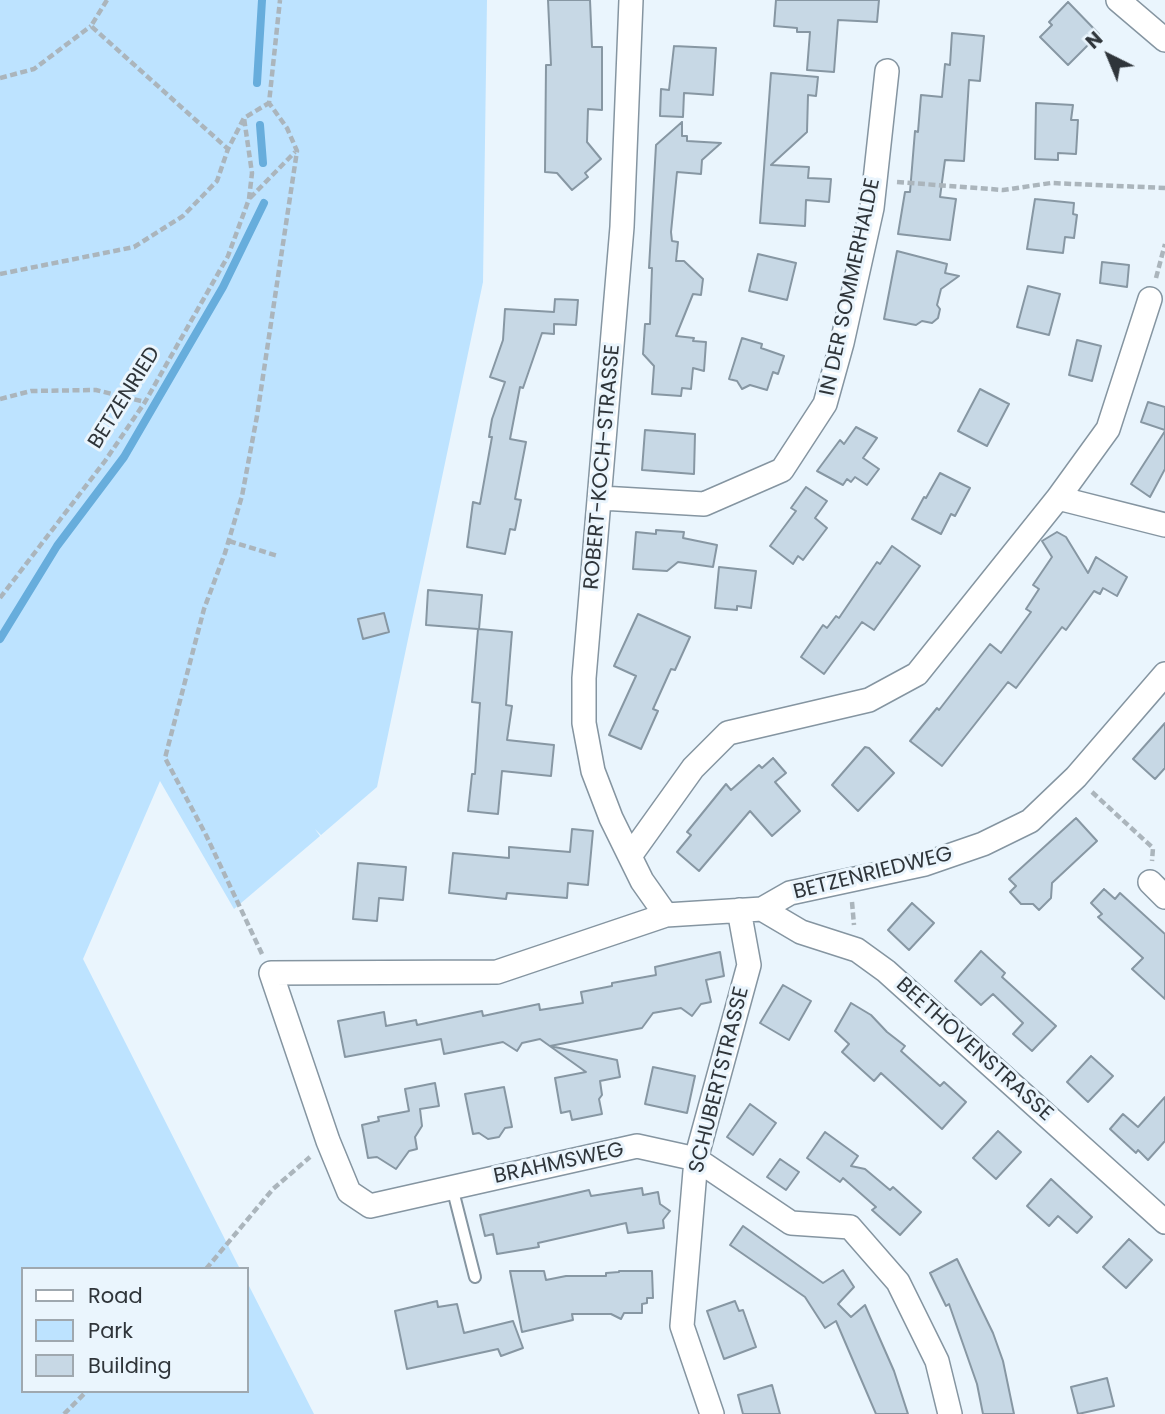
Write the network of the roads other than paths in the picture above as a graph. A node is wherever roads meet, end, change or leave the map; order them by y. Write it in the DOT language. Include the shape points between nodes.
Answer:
graph roads {
  1 [pos="631,0"];
  2 [pos="1118,0"];
  3 [pos="1165,40"];
  4 [pos="887,71"];
  5 [pos="1150,299"];
  6 [pos="601,498"];
  7 [pos="1058,498"];
  8 [pos="1165,525"];
  9 [pos="1165,674"];
  10 [pos="630,856"];
  11 [pos="762,909"];
  12 [pos="739,910"];
  13 [pos="666,915"];
  14 [pos="271,973"];
  15 [pos="696,1159"];
  16 [pos="452,1187"];
  17 [pos="1165,1222"];
  18 [pos="475,1277"];
  19 [pos="712,1414"];
  20 [pos="950,1414"];
  1 -- 6 [label="street, ROBERT-KOCH-STRASSE" via="622,228"];
  2 -- 3 [label="street"];
  4 -- 6 [label="street, IN DER SOMMERHALDE" via="872,208 842,344 825,404 782,470 704,504"];
  5 -- 7 [label="street" via="1108,429"];
  6 -- 10 [label="street, ROBERT-KOCH-STRASSE" via="584,723 593,771"];
  7 -- 8 [label="street"];
  7 -- 10 [label="street" via="917,674 869,700 728,733 693,768"];
  9 -- 11 [label="street, BETZENRIEDWEG" via="1076,777 1030,821 925,864 790,893"];
  10 -- 13 [label="street, ROBERT-KOCH-STRASSE"];
  11 -- 12 [label="street, BETZENRIEDWEG"];
  11 -- 17 [label="street, BEETHOVENSTRASSE" via="801,932 857,950 886,971"];
  12 -- 13 [label="street, BETZENRIEDWEG"];
  12 -- 15 [label="street, SCHUBERTSTRASSE" via="749,965"];
  13 -- 14 [label="street, BETZENRIEDWEG" via="498,971"];
  14 -- 16 [label="street, BRAHMSWEG" via="349,1192 370,1206"];
  15 -- 16 [label="street, BRAHMSWEG" via="638,1146"];
  15 -- 19 [label="street, SCHUBERTSTRASSE" via="682,1326"];
  15 -- 20 [label="street, BRAHMSWEG" via="791,1223 850,1227 898,1282 937,1361"];
  16 -- 18 [label="lane"];
}
